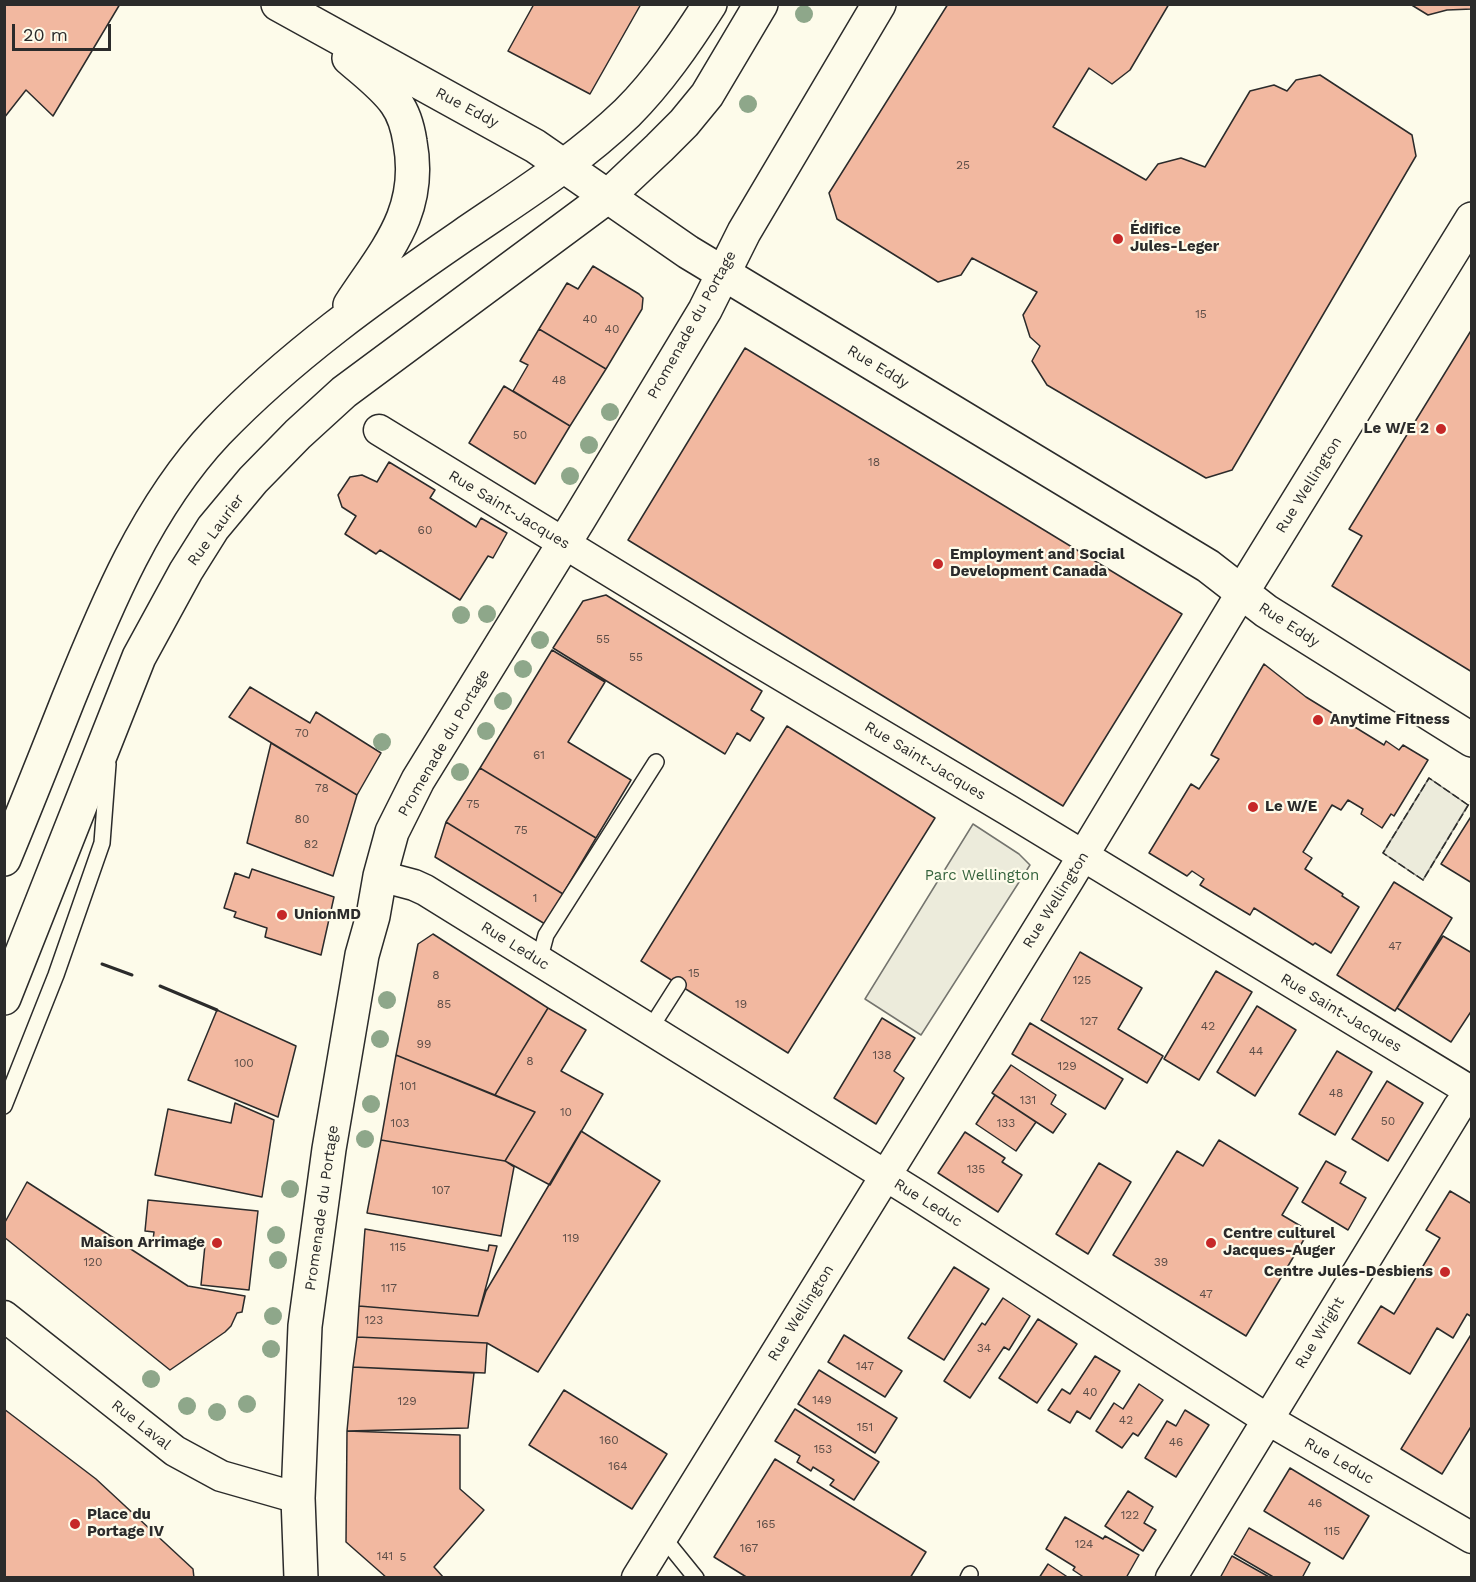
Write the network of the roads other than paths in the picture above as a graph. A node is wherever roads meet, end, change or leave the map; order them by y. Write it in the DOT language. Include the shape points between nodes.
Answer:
graph roads {
  1 [pos="278,4"];
  2 [pos="710,4"];
  3 [pos="761,4"];
  4 [pos="879,4"];
  5 [pos="314,24"];
  6 [pos="566,165"];
  7 [pos="607,197"];
  8 [pos="1472,219"];
  9 [pos="722,272"];
  10 [pos="338,324"];
  11 [pos="378,430"];
  12 [pos="564,543"];
  13 [pos="1242,592"];
  14 [pos="110,733"];
  15 [pos="1472,740"];
  16 [pos="656,762"];
  17 [pos="1083,856"];
  18 [pos="4,859"];
  19 [pos="380,876"];
  20 [pos="539,961"];
  21 [pos="678,985"];
  22 [pos="4,998"];
  23 [pos="650,1029"];
  24 [pos="1471,1091"];
  25 [pos="4,1106"];
  26 [pos="885,1176"];
  27 [pos="4,1316"];
  28 [pos="1267,1419"];
  29 [pos="298,1498"];
  30 [pos="662,1536"];
  31 [pos="1472,1538"];
  32 [pos="301,1578"];
  33 [pos="637,1578"];
  34 [pos="696,1578"];
  35 [pos="1171,1578"];
  1 -- 5 [label="main road, Rue Eddy"];
  2 -- 6 [label="main road" via="658,79"];
  3 -- 7 [label="main road, Rue Laurier" via="707,95 684,123"];
  4 -- 9 [label="main road, Promenade du Portage"];
  5 -- 6 [label="main road, Rue Eddy"];
  5 -- 10 [label="main road" via="396,103 404,118 413,157 413,191 408,210"];
  6 -- 7 [label="main road, Rue Eddy"];
  6 -- 10 [label="main road"];
  7 -- 9 [label="main road, Rue Eddy"];
  7 -- 14 [label="main road, Rue Laurier" via="344,392 253,480 213,528 168,601 139,657"];
  8 -- 13 [label="main road, Rue Wellington"];
  9 -- 12 [label="main road, Promenade du Portage" via="705,310"];
  9 -- 13 [label="main road, Rue Eddy" via="1208,566"];
  10 -- 18 [label="main road" via="269,381 216,434 173,487 107,605"];
  11 -- 12 [label="street, Rue Saint-Jacques"];
  12 -- 17 [label="street, Rue Saint-Jacques"];
  12 -- 19 [label="main road, Promenade du Portage" via="418,780 392,832"];
  13 -- 15 [label="main road, Rue Eddy"];
  13 -- 17 [label="street, Rue Wellington"];
  14 -- 22 [label="main road, Rue Laurier"];
  14 -- 25 [label="lane" via="102,843"];
  16 -- 20 [label="lane" via="546,935"];
  17 -- 24 [label="street, Rue Saint-Jacques"];
  17 -- 26 [label="street, Rue Wellington"];
  19 -- 20 [label="street, Rue Leduc" via="425,890"];
  19 -- 29 [label="main road, Promenade du Portage" via="362,955 329,1149 306,1314"];
  20 -- 23 [label="street, Rue Leduc"];
  21 -- 23 [label="lane"];
  23 -- 26 [label="street, Rue Leduc"];
  24 -- 28 [label="street, Rue Wright"];
  26 -- 28 [label="street, Rue Leduc"];
  26 -- 30 [label="street, Rue Wellington"];
  27 -- 29 [label="street, Rue Laval" via="175,1451 221,1476"];
  28 -- 31 [label="street, Rue Leduc"];
  28 -- 35 [label="street, Rue Wright"];
  29 -- 32 [label="main road, Promenade du Portage"];
  30 -- 33 [label="street, Rue Wellington"];
  30 -- 34 [label="lane"];
}
